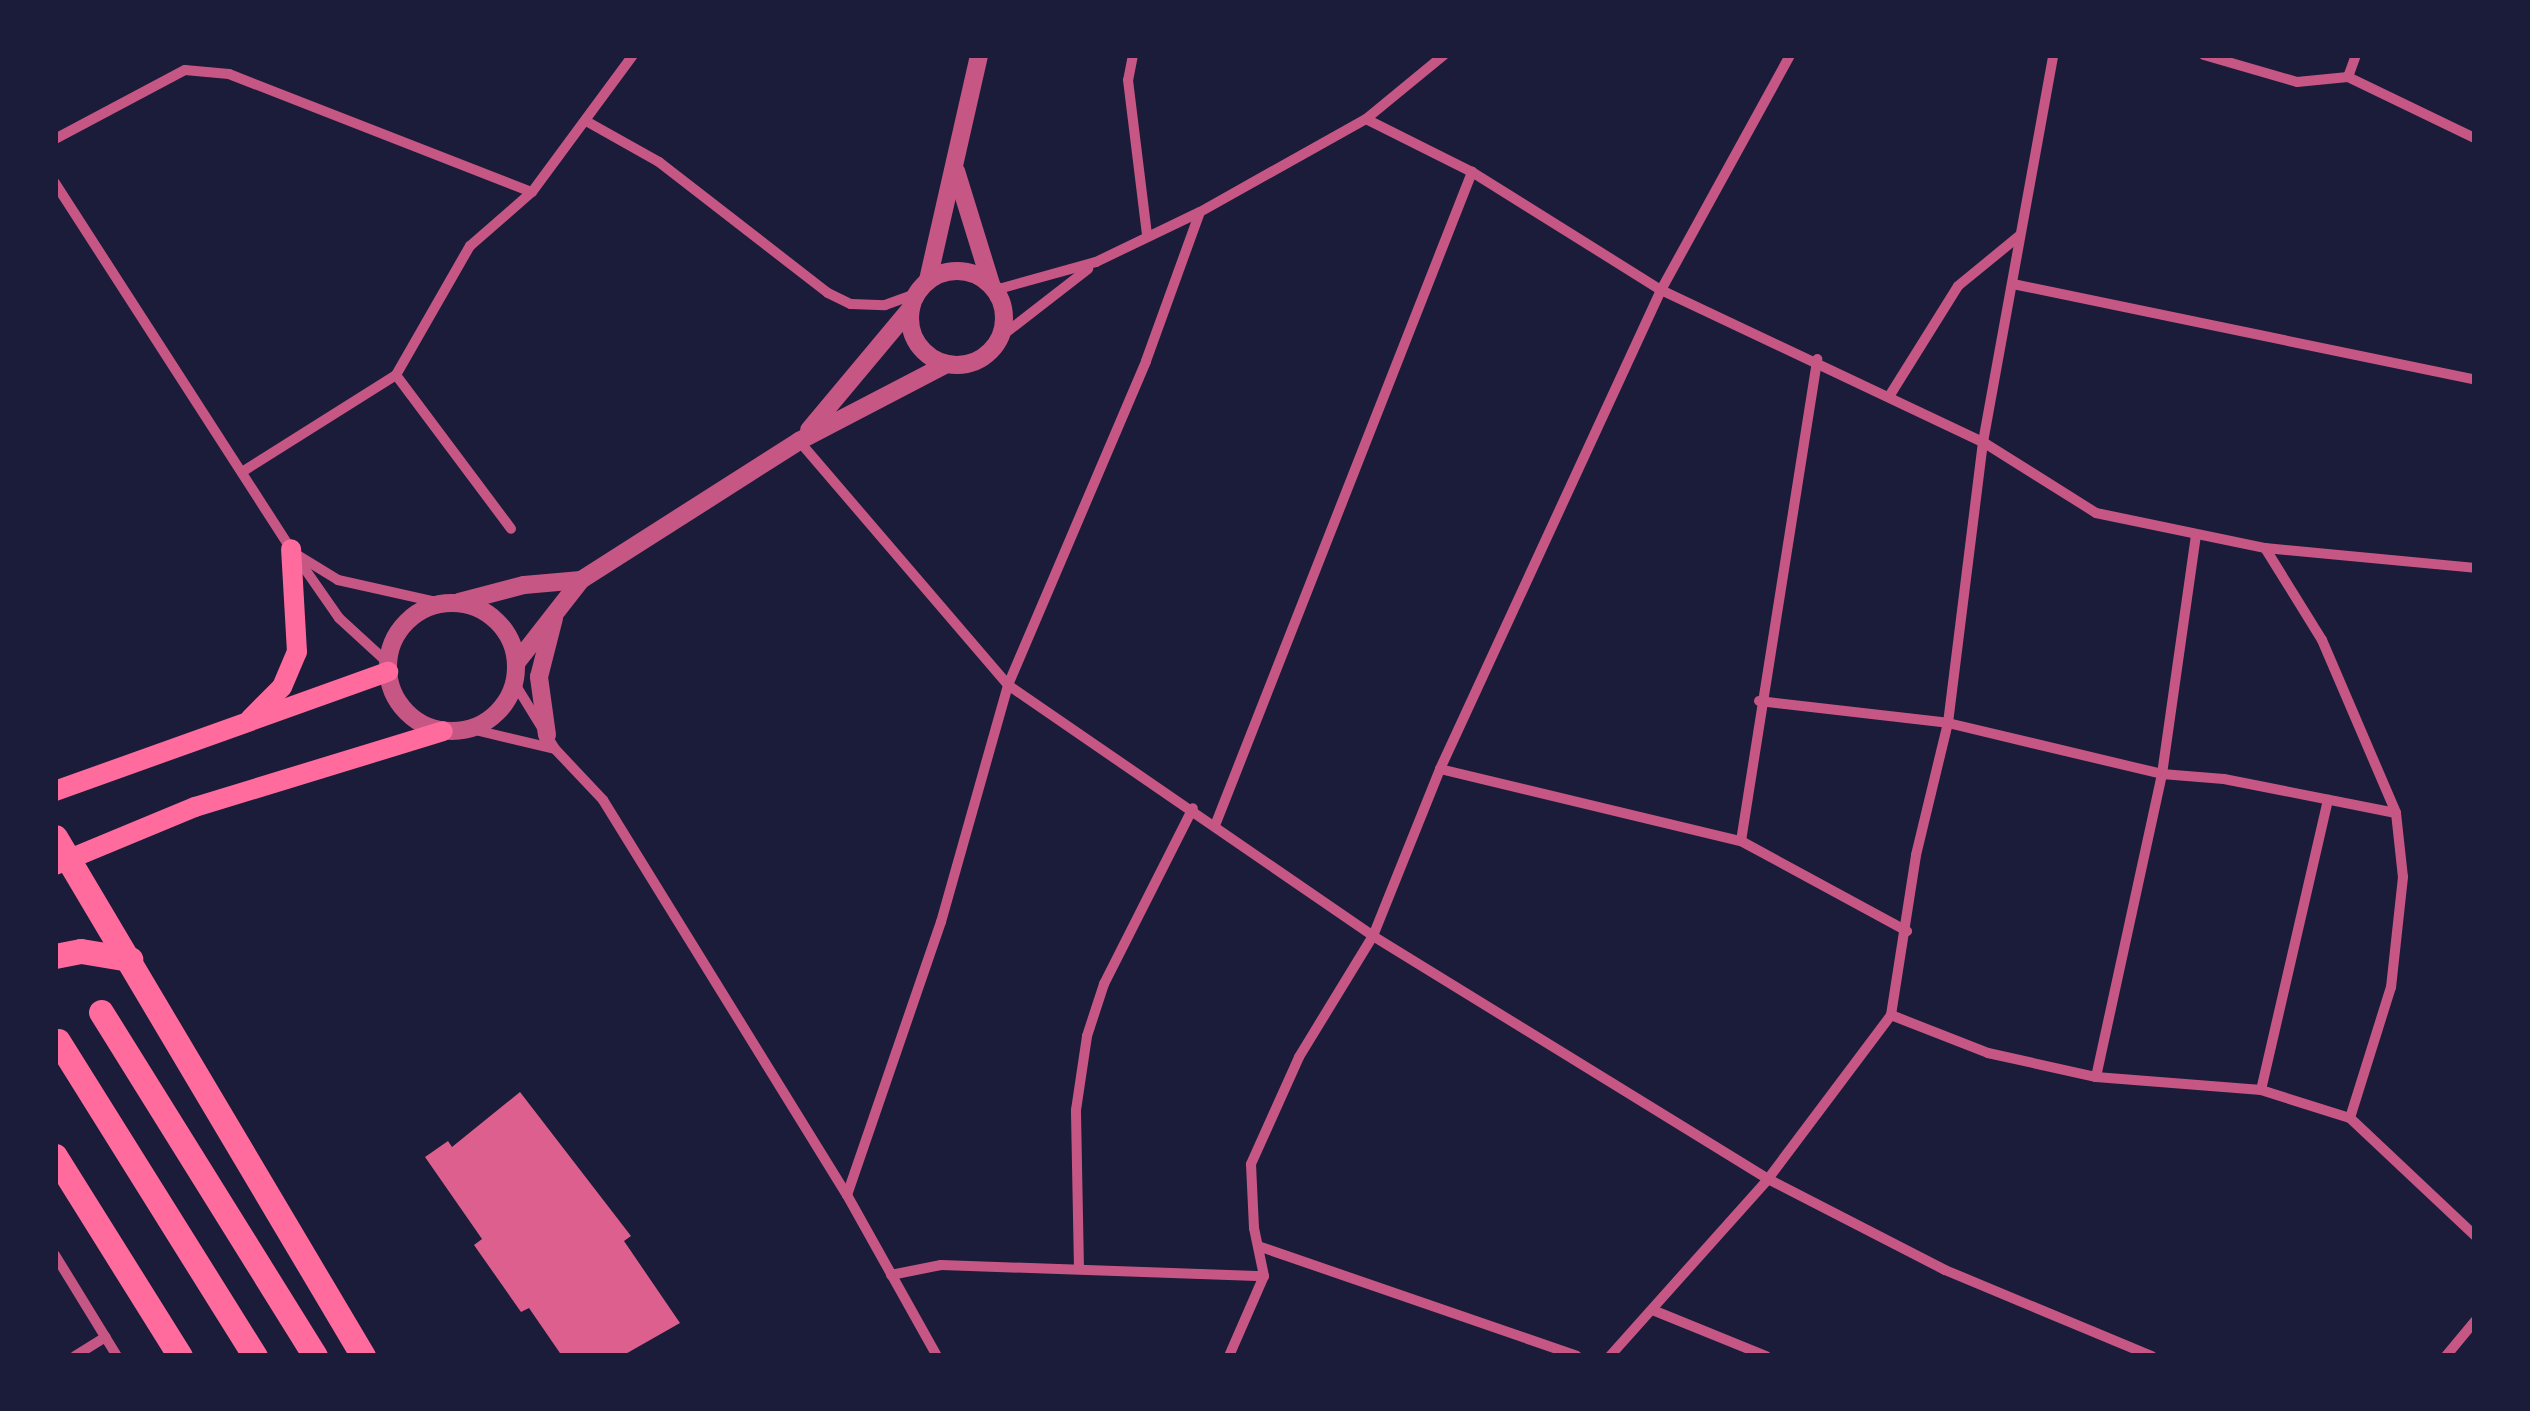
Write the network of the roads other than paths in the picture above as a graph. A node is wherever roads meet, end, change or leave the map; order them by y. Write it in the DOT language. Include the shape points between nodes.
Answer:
graph roads {
  1 [pos="633,55"];
  2 [pos="979,55"];
  3 [pos="1133,55"];
  4 [pos="1444,55"];
  5 [pos="1790,55"];
  6 [pos="2053,55"];
  7 [pos="2204,55"];
  8 [pos="2356,55"];
  9 [pos="2348,77"];
  10 [pos="1366,119"];
  11 [pos="586,121"];
  12 [pos="2475,138"];
  13 [pos="55,139"];
  14 [pos="954,160"];
  15 [pos="1472,172"];
  16 [pos="55,182"];
  17 [pos="532,192"];
  18 [pos="1200,212"];
  19 [pos="1147,234"];
  20 [pos="2019,236"];
  21 [pos="1096,262"];
  22 [pos="2013,284"];
  23 [pos="993,287"];
  24 [pos="1661,290"];
  25 [pos="918,294"];
  26 [pos="999,338"];
  27 [pos="1817,359"];
  28 [pos="947,364"];
  29 [pos="396,375"];
  30 [pos="2475,380"];
  31 [pos="1890,396"];
  32 [pos="799,441"];
  33 [pos="1983,442"];
  34 [pos="242,472"];
  35 [pos="510,529"];
  36 [pos="2196,535"];
  37 [pos="2265,548"];
  38 [pos="291,549"];
  39 [pos="2475,568"];
  40 [pos="581,580"];
  41 [pos="450,603"];
  42 [pos="562,603"];
  43 [pos="517,662"];
  44 [pos="387,666"];
  45 [pos="515,684"];
  46 [pos="1008,685"];
  47 [pos="1759,701"];
  48 [pos="1948,723"];
  49 [pos="240,727"];
  50 [pos="472,729"];
  51 [pos="443,731"];
  52 [pos="551,742"];
  53 [pos="1440,769"];
  54 [pos="2162,774"];
  55 [pos="55,791"];
  56 [pos="2328,800"];
  57 [pos="1193,808"];
  58 [pos="2396,813"];
  59 [pos="1216,823"];
  60 [pos="1741,840"];
  61 [pos="59,853"];
  62 [pos="1907,931"];
  63 [pos="1373,936"];
  64 [pos="55,956"];
  65 [pos="130,959"];
  66 [pos="101,1012"];
  67 [pos="1891,1015"];
  68 [pos="58,1042"];
  69 [pos="2096,1077"];
  70 [pos="2261,1090"];
  71 [pos="2350,1118"];
  72 [pos="55,1156"];
  73 [pos="1768,1178"];
  74 [pos="846,1195"];
  75 [pos="2475,1236"];
  76 [pos="1258,1246"];
  77 [pos="55,1255"];
  78 [pos="1078,1269"];
  79 [pos="891,1275"];
  80 [pos="1264,1276"];
  81 [pos="1655,1311"];
  82 [pos="2475,1321"];
  83 [pos="105,1336"];
  84 [pos="75,1356"];
  85 [pos="118,1356"];
  86 [pos="180,1356"];
  87 [pos="255,1356"];
  88 [pos="316,1356"];
  89 [pos="363,1356"];
  90 [pos="937,1356"];
  91 [pos="1229,1356"];
  92 [pos="1577,1356"];
  93 [pos="1610,1356"];
  94 [pos="1766,1356"];
  95 [pos="2152,1356"];
  96 [pos="2446,1356"];
  1 -- 11 [label="street"];
  2 -- 14 [label="street"];
  3 -- 19 [label="street" via="1128,80"];
  4 -- 10 [label="street"];
  5 -- 24 [label="street"];
  6 -- 20 [label="street"];
  7 -- 9 [label="street" via="2297,82"];
  8 -- 9 [label="street"];
  9 -- 12 [label="street"];
  10 -- 15 [label="street"];
  10 -- 18 [label="street"];
  11 -- 17 [label="street"];
  11 -- 25 [label="street" via="659,162 828,293 850,304 885,306"];
  13 -- 17 [label="street" via="185,70 229,74"];
  14 -- 23 [label="street"];
  14 -- 25 [label="street"];
  15 -- 24 [label="street"];
  15 -- 59 [label="street"];
  16 -- 34 [label="street"];
  17 -- 29 [label="street" via="470,246"];
  18 -- 19 [label="street"];
  18 -- 46 [label="street" via="1146,361"];
  19 -- 21 [label="street"];
  20 -- 22 [label="street"];
  20 -- 31 [label="street" via="1958,286"];
  21 -- 23 [label="street"];
  21 -- 26 [label="street"];
  22 -- 30 [label="street"];
  22 -- 33 [label="street"];
  23 -- 25 [label="street" via="954,271"];
  23 -- 26 [label="street" via="1002,306"];
  24 -- 27 [label="street"];
  24 -- 53 [label="street"];
  25 -- 28 [label="street" via="914,337"];
  25 -- 32 [label="street"];
  26 -- 28 [label="street" via="976,360"];
  27 -- 31 [label="street"];
  27 -- 47 [label="street"];
  28 -- 32 [label="street"];
  29 -- 34 [label="street"];
  29 -- 35 [label="street"];
  31 -- 33 [label="street"];
  32 -- 40 [label="street"];
  32 -- 46 [label="street"];
  33 -- 36 [label="street" via="2096,512"];
  33 -- 48 [label="street"];
  34 -- 38 [label="street"];
  36 -- 37 [label="street"];
  36 -- 54 [label="street"];
  37 -- 39 [label="street"];
  37 -- 58 [label="street" via="2322,640"];
  38 -- 41 [label="street" via="338,580"];
  38 -- 44 [label="street" via="340,618"];
  38 -- 49 [label="main road" via="297,652 282,687"];
  40 -- 41 [label="street" via="524,584"];
  40 -- 42 [label="street"];
  41 -- 43 [label="street" via="500,623"];
  41 -- 44 [label="street" via="403,624"];
  42 -- 43 [label="street"];
  42 -- 52 [label="street" via="539,677"];
  43 -- 45 [label="street"];
  44 -- 49 [label="main road"];
  44 -- 51 [label="street" via="408,715"];
  45 -- 50 [label="street" via="506,703"];
  45 -- 52 [label="street"];
  46 -- 57 [label="street"];
  46 -- 74 [label="street" via="941,922"];
  47 -- 48 [label="street"];
  47 -- 60 [label="street"];
  48 -- 54 [label="street"];
  48 -- 62 [label="street" via="1916,855"];
  49 -- 55 [label="main road"];
  50 -- 51 [label="street"];
  50 -- 52 [label="street"];
  51 -- 61 [label="main road" via="361,751"];
  52 -- 74 [label="street" via="603,800"];
  53 -- 60 [label="street"];
  53 -- 63 [label="street"];
  54 -- 56 [label="street"];
  54 -- 69 [label="street"];
  56 -- 58 [label="street"];
  56 -- 70 [label="street"];
  57 -- 59 [label="street"];
  57 -- 78 [label="street" via="1104,984 1088,1036 1076,1110"];
  58 -- 71 [label="street" via="2404,877 2391,987"];
  59 -- 63 [label="street"];
  60 -- 62 [label="street"];
  61 -- 65 [label="main road"];
  62 -- 67 [label="street"];
  63 -- 73 [label="street"];
  63 -- 76 [label="street" via="1300,1057 1251,1164"];
  64 -- 65 [label="main road" via="82,951"];
  65 -- 89 [label="main road"];
  66 -- 88 [label="main road"];
  67 -- 69 [label="street" via="1988,1053"];
  67 -- 73 [label="street"];
  68 -- 87 [label="main road"];
  69 -- 70 [label="street"];
  70 -- 71 [label="street"];
  71 -- 75 [label="street"];
  72 -- 86 [label="main road"];
  73 -- 81 [label="street"];
  73 -- 95 [label="street" via="1944,1270"];
  74 -- 79 [label="street"];
  76 -- 80 [label="street"];
  76 -- 92 [label="street"];
  77 -- 83 [label="street"];
  78 -- 79 [label="street" via="942,1264"];
  78 -- 80 [label="street"];
  79 -- 90 [label="street"];
  80 -- 91 [label="street"];
  81 -- 93 [label="street"];
  81 -- 94 [label="street"];
  82 -- 96 [label="street"];
  83 -- 84 [label="street"];
  83 -- 85 [label="street"];
}
